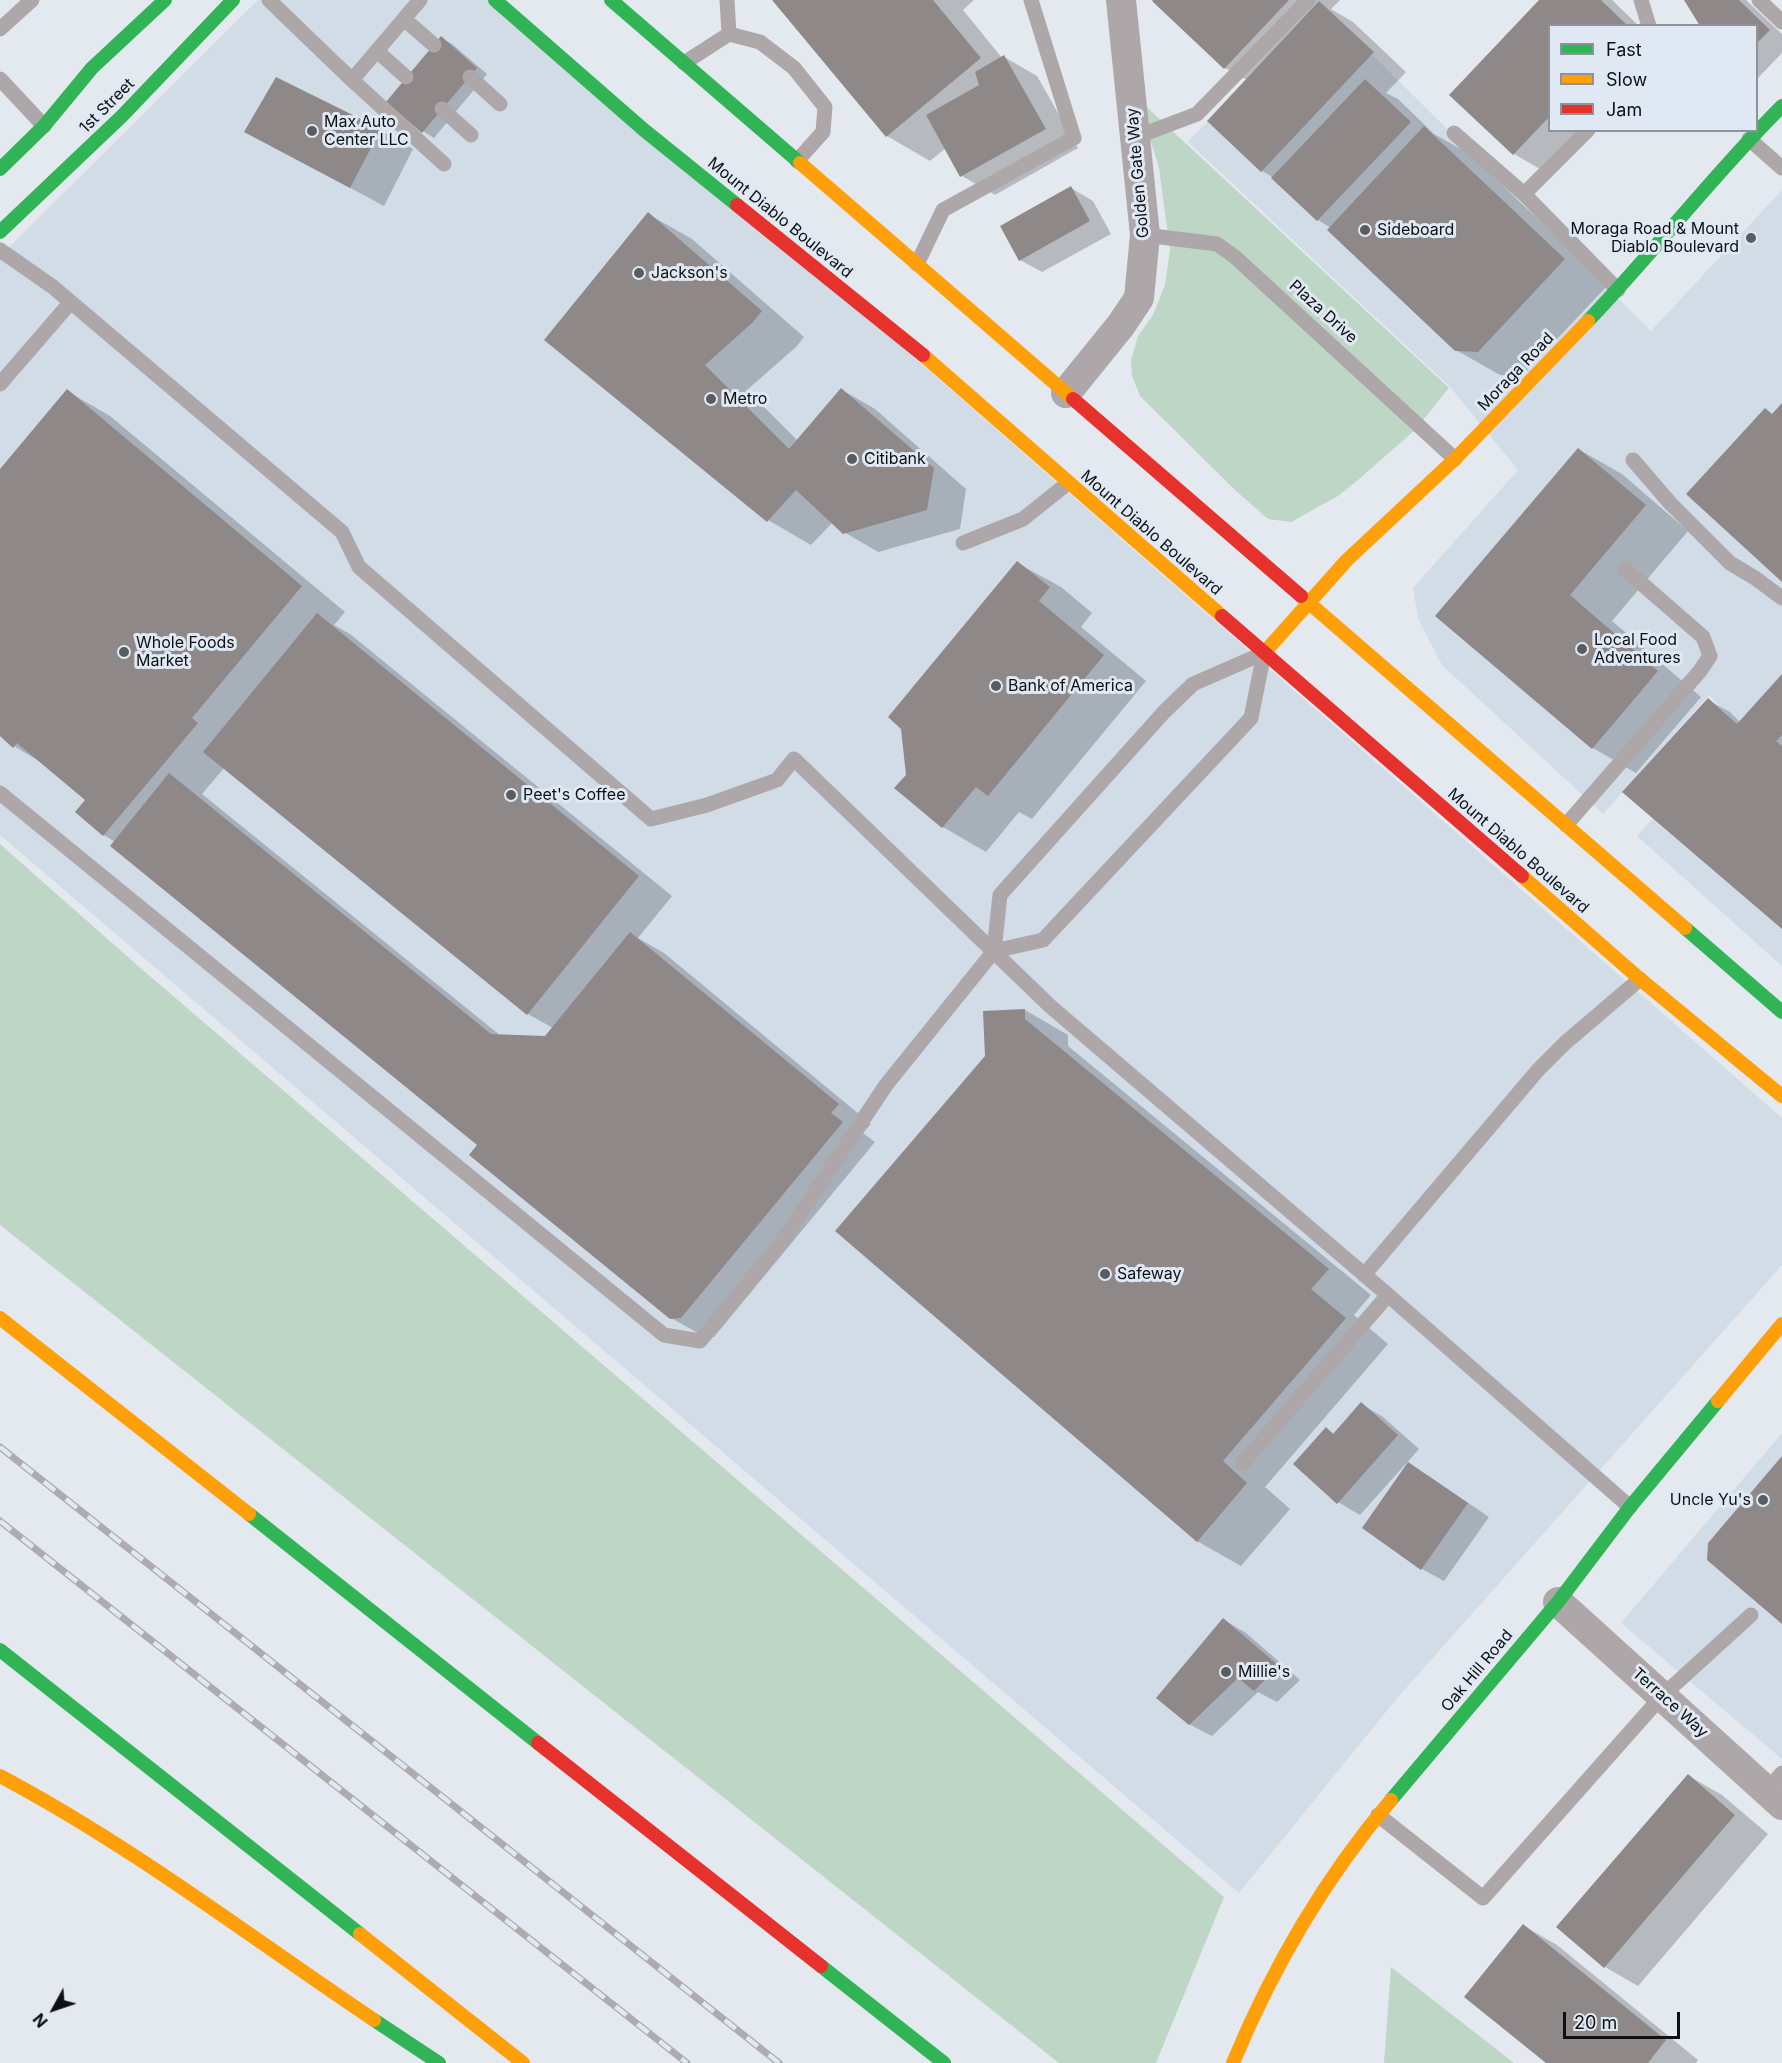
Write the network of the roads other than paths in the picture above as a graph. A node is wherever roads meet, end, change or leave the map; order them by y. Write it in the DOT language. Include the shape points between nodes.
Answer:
graph roads {
  1 [pos="32,0"];
  2 [pos="165,0"];
  3 [pos="233,0"];
  4 [pos="269,0"];
  5 [pos="420,0"];
  6 [pos="495,0"];
  7 [pos="611,0"];
  8 [pos="728,0"];
  9 [pos="1031,0"];
  10 [pos="1120,0"];
  11 [pos="1308,0"];
  12 [pos="1641,0"];
  13 [pos="1759,0"];
  14 [pos="404,19"];
  15 [pos="1782,22"];
  16 [pos="1648,24"];
  17 [pos="0,29"];
  18 [pos="729,34"];
  19 [pos="434,45"];
  20 [pos="376,51"];
  21 [pos="684,63"];
  22 [pos="406,77"];
  23 [pos="470,77"];
  24 [pos="0,79"];
  25 [pos="352,80"];
  26 [pos="500,104"];
  27 [pos="1782,106"];
  28 [pos="442,109"];
  29 [pos="44,126"];
  30 [pos="1758,130"];
  31 [pos="1586,132"];
  32 [pos="1734,132"];
  33 [pos="1756,132"];
  34 [pos="1454,133"];
  35 [pos="471,135"];
  36 [pos="1136,137"];
  37 [pos="1747,141"];
  38 [pos="42,144"];
  39 [pos="797,161"];
  40 [pos="444,164"];
  41 [pos="1782,168"];
  42 [pos="0,169"];
  43 [pos="1524,194"];
  44 [pos="9,201"];
  45 [pos="0,232"];
  46 [pos="1145,235"];
  47 [pos="0,250"];
  48 [pos="916,264"];
  49 [pos="1618,290"];
  50 [pos="70,303"];
  51 [pos="0,384"];
  52 [pos="1066,393"];
  53 [pos="1455,459"];
  54 [pos="1633,460"];
  55 [pos="1068,483"];
  56 [pos="963,543"];
  57 [pos="1625,569"];
  58 [pos="1782,598"];
  59 [pos="1308,603"];
  60 [pos="1264,653"];
  61 [pos="0,793"];
  62 [pos="1566,825"];
  63 [pos="994,951"];
  64 [pos="1640,979"];
  65 [pos="1782,1012"];
  66 [pos="1782,1096"];
  67 [pos="1364,1275"];
  68 [pos="1388,1295"];
  69 [pos="0,1318"];
  70 [pos="1782,1324"];
  71 [pos="1243,1464"];
  72 [pos="1630,1507"];
  73 [pos="1558,1602"];
  74 [pos="1751,1615"];
  75 [pos="0,1650"];
  76 [pos="1662,1696"];
  77 [pos="0,1776"];
  78 [pos="1777,1789"];
  79 [pos="1378,1815"];
  80 [pos="439,2063"];
  81 [pos="523,2063"];
  82 [pos="944,2063"];
  83 [pos="1233,2063"];
  1 -- 17 [label="lane"];
  2 -- 29 [label="main road, 1st Street" via="92,68"];
  3 -- 45 [label="main road, 1st Street" via="122,116"];
  4 -- 25 [label="lane"];
  5 -- 14 [label="lane"];
  6 -- 55 [label="main road, Mount Diablo Boulevard" via="644,130 944,372"];
  7 -- 21 [label="main road"];
  8 -- 18 [label="lane"];
  9 -- 48 [label="lane" via="1074,138 943,210"];
  10 -- 36 [label="street, Golden Gate Way"];
  11 -- 36 [label="lane" via="1197,114"];
  12 -- 16 [label="lane"];
  13 -- 15 [label="lane"];
  14 -- 19 [label="lane"];
  14 -- 20 [label="lane"];
  18 -- 21 [label="lane"];
  18 -- 39 [label="lane" via="760,42 794,68 825,106 823,132"];
  20 -- 22 [label="lane"];
  20 -- 25 [label="lane"];
  21 -- 39 [label="main road"];
  23 -- 26 [label="lane"];
  24 -- 29 [label="lane"];
  25 -- 40 [label="lane"];
  27 -- 30 [label="main road, Moraga Road"];
  28 -- 35 [label="lane"];
  29 -- 38 [label="main road"];
  29 -- 42 [label="main road, 1st Street"];
  31 -- 43 [label="lane"];
  32 -- 37 [label="lane"];
  33 -- 37 [label="main road, Moraga Road"];
  34 -- 43 [label="lane"];
  36 -- 46 [label="street, Golden Gate Way"];
  37 -- 41 [label="lane"];
  37 -- 49 [label="main road, Moraga Road"];
  39 -- 48 [label="main road"];
  43 -- 49 [label="lane"];
  44 -- 45 [label="main road"];
  46 -- 52 [label="street, Golden Gate Way" via="1139,298"];
  46 -- 53 [label="lane, Plaza Drive" via="1217,244 1235,257"];
  47 -- 50 [label="lane"];
  48 -- 52 [label="main road"];
  49 -- 53 [label="main road, Moraga Road"];
  50 -- 51 [label="lane"];
  50 -- 63 [label="lane" via="342,532 359,567 651,819 707,805 777,780 794,759"];
  52 -- 59 [label="main road"];
  53 -- 59 [label="main road, Moraga Road" via="1347,560"];
  54 -- 58 [label="lane" via="1730,563"];
  55 -- 56 [label="lane" via="1023,519"];
  55 -- 60 [label="main road, Mount Diablo Boulevard"];
  57 -- 62 [label="lane" via="1703,637 1710,656"];
  59 -- 60 [label="main road, Moraga Road"];
  59 -- 62 [label="main road"];
  60 -- 63 [label="lane" via="1193,684 1156,720 1000,895"];
  60 -- 63 [label="lane" via="1251,718 1043,940"];
  60 -- 64 [label="main road, Mount Diablo Boulevard"];
  61 -- 63 [label="lane" via="664,1335 700,1341 781,1243 886,1085"];
  62 -- 65 [label="main road"];
  63 -- 67 [label="lane" via="1050,1006"];
  64 -- 66 [label="main road, Mount Diablo Boulevard"];
  64 -- 67 [label="lane" via="1538,1070"];
  67 -- 68 [label="lane"];
  68 -- 71 [label="lane"];
  68 -- 72 [label="lane"];
  69 -- 82 [label="main road"];
  70 -- 72 [label="main road, Oak Hill Road"];
  72 -- 73 [label="main road, Oak Hill Road"];
  73 -- 76 [label="street, Terrace Way"];
  73 -- 79 [label="main road, Oak Hill Road"];
  74 -- 76 [label="lane"];
  75 -- 81 [label="main road"];
  76 -- 78 [label="street, Terrace Way"];
  76 -- 79 [label="lane" via="1483,1898"];
  77 -- 80 [label="main road" via="113,1842"];
  79 -- 83 [label="main road, Oak Hill Road" via="1288,1948"];
}
